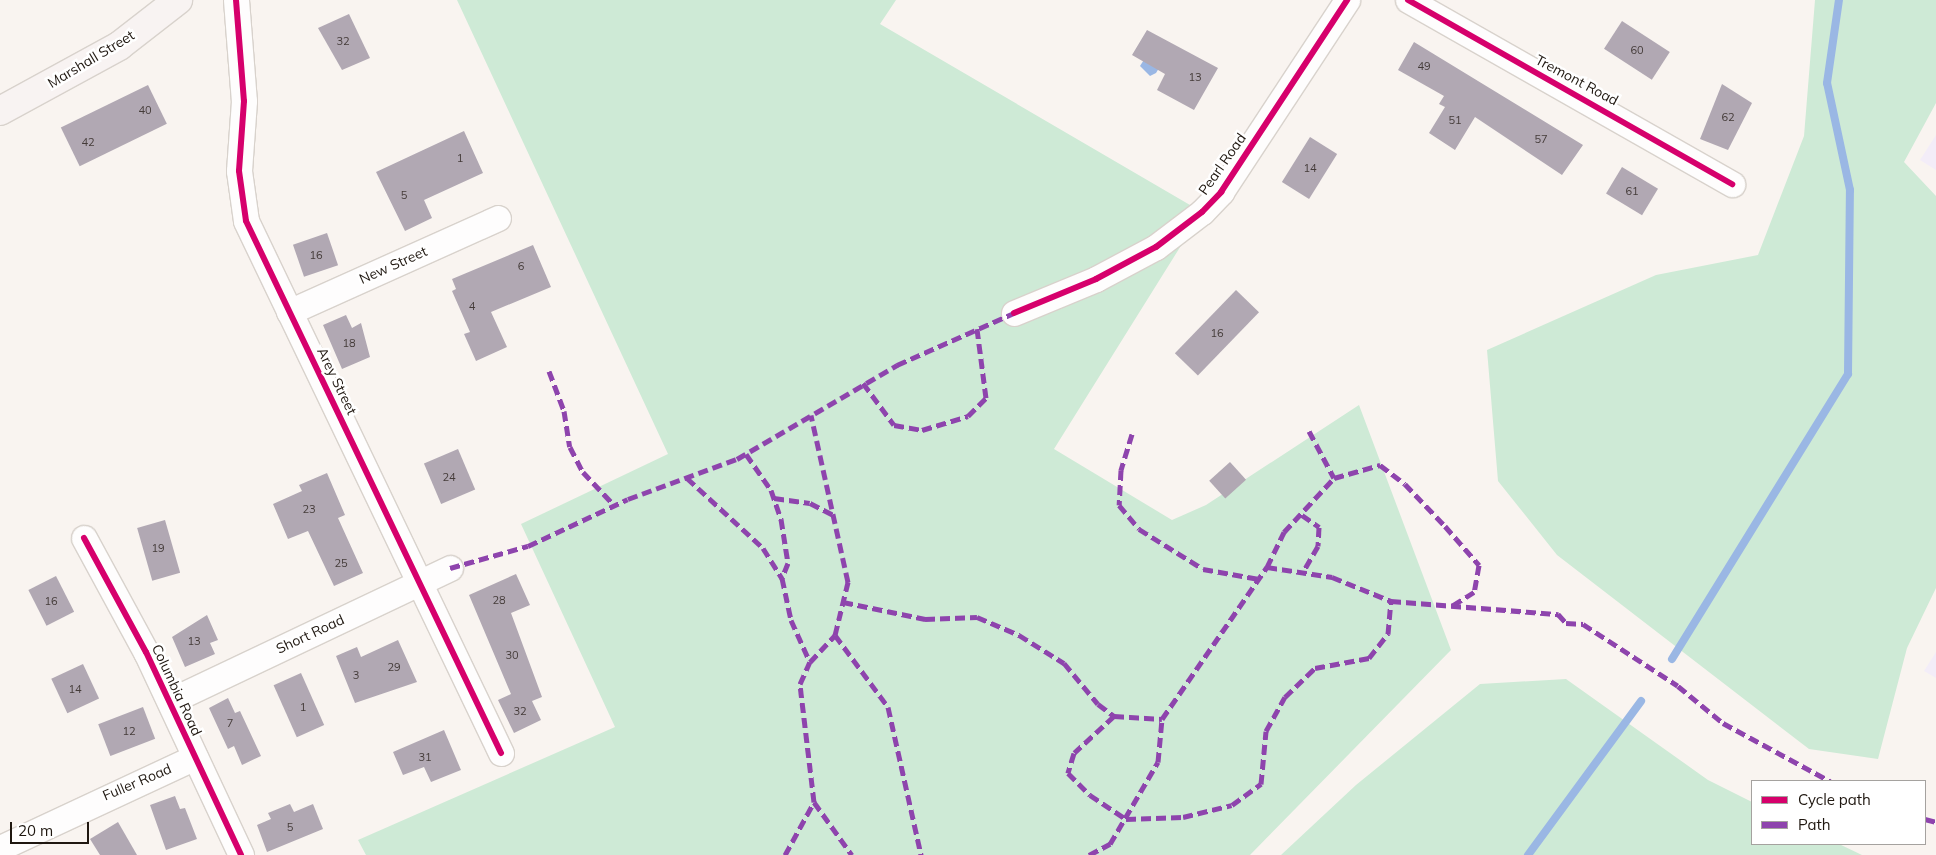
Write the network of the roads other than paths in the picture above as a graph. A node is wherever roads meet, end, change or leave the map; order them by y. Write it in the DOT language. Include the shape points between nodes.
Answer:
graph roads {
  1 [pos="178,0"];
  2 [pos="236,0"];
  3 [pos="1347,0"];
  4 [pos="1408,0"];
  5 [pos="0,111"];
  6 [pos="1732,184"];
  7 [pos="498,218"];
  8 [pos="289,312"];
  9 [pos="1014,313"];
  10 [pos="84,538"];
  11 [pos="450,568"];
  12 [pos="418,583"];
  13 [pos="170,701"];
  14 [pos="500,753"];
  15 [pos="194,757"];
  16 [pos="0,848"];
  17 [pos="240,855"];
  1 -- 5 [label="street, Marshall Street" via="119,46"];
  2 -- 8 [label="street, Arey Street" via="244,101 240,193 254,244"];
  3 -- 9 [label="street, Pearl Road" via="1221,192 1202,212 1130,260"];
  4 -- 6 [label="street, Tremont Road"];
  7 -- 8 [label="street, New Street"];
  8 -- 12 [label="street, Arey Street"];
  10 -- 13 [label="street, Columbia Road"];
  11 -- 12 [label="street, Short Road"];
  12 -- 13 [label="street, Short Road"];
  12 -- 14 [label="street, Arey Street"];
  13 -- 15 [label="street, Columbia Road"];
  15 -- 16 [label="street, Fuller Road"];
  15 -- 17 [label="street, Columbia Road"];
}
